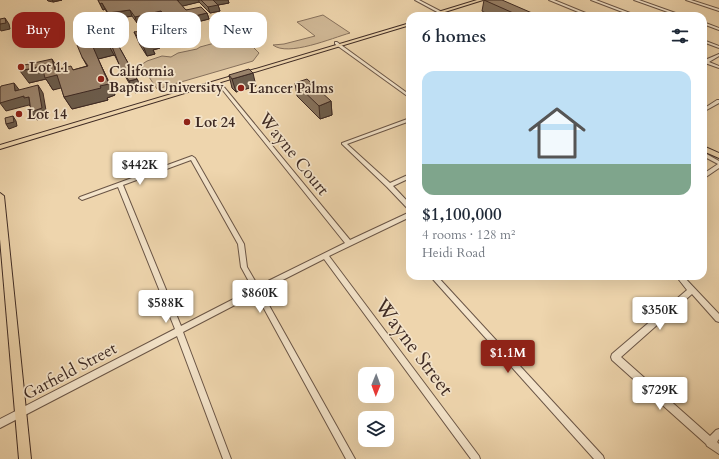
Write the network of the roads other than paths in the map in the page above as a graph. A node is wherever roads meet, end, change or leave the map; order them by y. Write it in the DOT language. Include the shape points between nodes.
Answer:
graph roads {
  1 [pos="417,0"];
  2 [pos="481,0"];
  3 [pos="551,0"];
  4 [pos="594,0"];
  5 [pos="636,0"];
  6 [pos="688,0"];
  7 [pos="471,1"];
  8 [pos="487,1"];
  9 [pos="719,10"];
  10 [pos="438,12"];
  11 [pos="446,12"];
  12 [pos="449,12"];
  13 [pos="581,12"];
  14 [pos="626,12"];
  15 [pos="670,12"];
  16 [pos="406,22"];
  17 [pos="406,25"];
  18 [pos="707,25"];
  19 [pos="719,29"];
  20 [pos="707,42"];
  21 [pos="338,44"];
  22 [pos="719,47"];
  23 [pos="719,55"];
  24 [pos="707,61"];
  25 [pos="707,63"];
  26 [pos="719,68"];
  27 [pos="216,80"];
  28 [pos="406,94"];
  29 [pos="719,102"];
  30 [pos="707,109"];
  31 [pos="406,121"];
  32 [pos="0,142"];
  33 [pos="0,147"];
  34 [pos="707,150"];
  35 [pos="707,156"];
  36 [pos="719,156"];
  37 [pos="719,163"];
  38 [pos="719,166"];
  39 [pos="707,174"];
  40 [pos="406,178"];
  41 [pos="120,184"];
  42 [pos="389,186"];
  43 [pos="0,196"];
  44 [pos="82,198"];
  45 [pos="406,204"];
  46 [pos="406,216"];
  47 [pos="2,227"];
  48 [pos="349,244"];
  49 [pos="325,255"];
  50 [pos="4,273"];
  51 [pos="437,280"];
  52 [pos="683,280"];
  53 [pos="258,290"];
  54 [pos="692,290"];
  55 [pos="719,319"];
  56 [pos="179,331"];
  57 [pos="20,413"];
  58 [pos="0,424"];
  59 [pos="719,433"];
  60 [pos="710,443"];
  61 [pos="719,450"];
  62 [pos="25,459"];
  63 [pos="227,459"];
  64 [pos="352,459"];
  65 [pos="476,459"];
  66 [pos="600,459"];
  1 -- 10 [label="street"];
  2 -- 7 [label="main road"];
  3 -- 13 [label="street"];
  4 -- 14 [label="street"];
  5 -- 15 [label="street"];
  6 -- 9 [label="street"];
  7 -- 11 [label="main road"];
  8 -- 12 [label="main road"];
  16 -- 21 [label="main road"];
  17 -- 21 [label="main road"];
  18 -- 19 [label="street"];
  20 -- 22 [label="street"];
  21 -- 27 [label="main road"];
  21 -- 28 [label="street"];
  23 -- 24 [label="street"];
  25 -- 26 [label="street"];
  27 -- 32 [label="main road"];
  27 -- 33 [label="main road"];
  27 -- 48 [label="street, Wayne Court"];
  29 -- 30 [label="street"];
  31 -- 42 [label="street" via="344,144"];
  34 -- 36 [label="main road"];
  35 -- 37 [label="street"];
  38 -- 39 [label="street"];
  40 -- 42 [label="street"];
  41 -- 44 [label="street"];
  41 -- 53 [label="street" via="192,158 241,244 244,267"];
  41 -- 56 [label="street"];
  42 -- 45 [label="street"];
  43 -- 47 [label="main road"];
  46 -- 48 [label="street, Garfield Street"];
  47 -- 50 [label="main road"];
  48 -- 49 [label="street, Garfield Street"];
  49 -- 53 [label="street, Garfield Street"];
  49 -- 65 [label="street, Wayne Street"];
  50 -- 57 [label="main road"];
  51 -- 66 [label="street"];
  52 -- 54 [label="street"];
  53 -- 56 [label="street, Garfield Street"];
  53 -- 64 [label="street"];
  54 -- 55 [label="street"];
  54 -- 60 [label="street" via="615,357"];
  56 -- 57 [label="street, Garfield Street"];
  56 -- 63 [label="street"];
  57 -- 58 [label="street, Garfield Street"];
  57 -- 62 [label="main road"];
  59 -- 60 [label="street"];
  60 -- 61 [label="street"];
}
